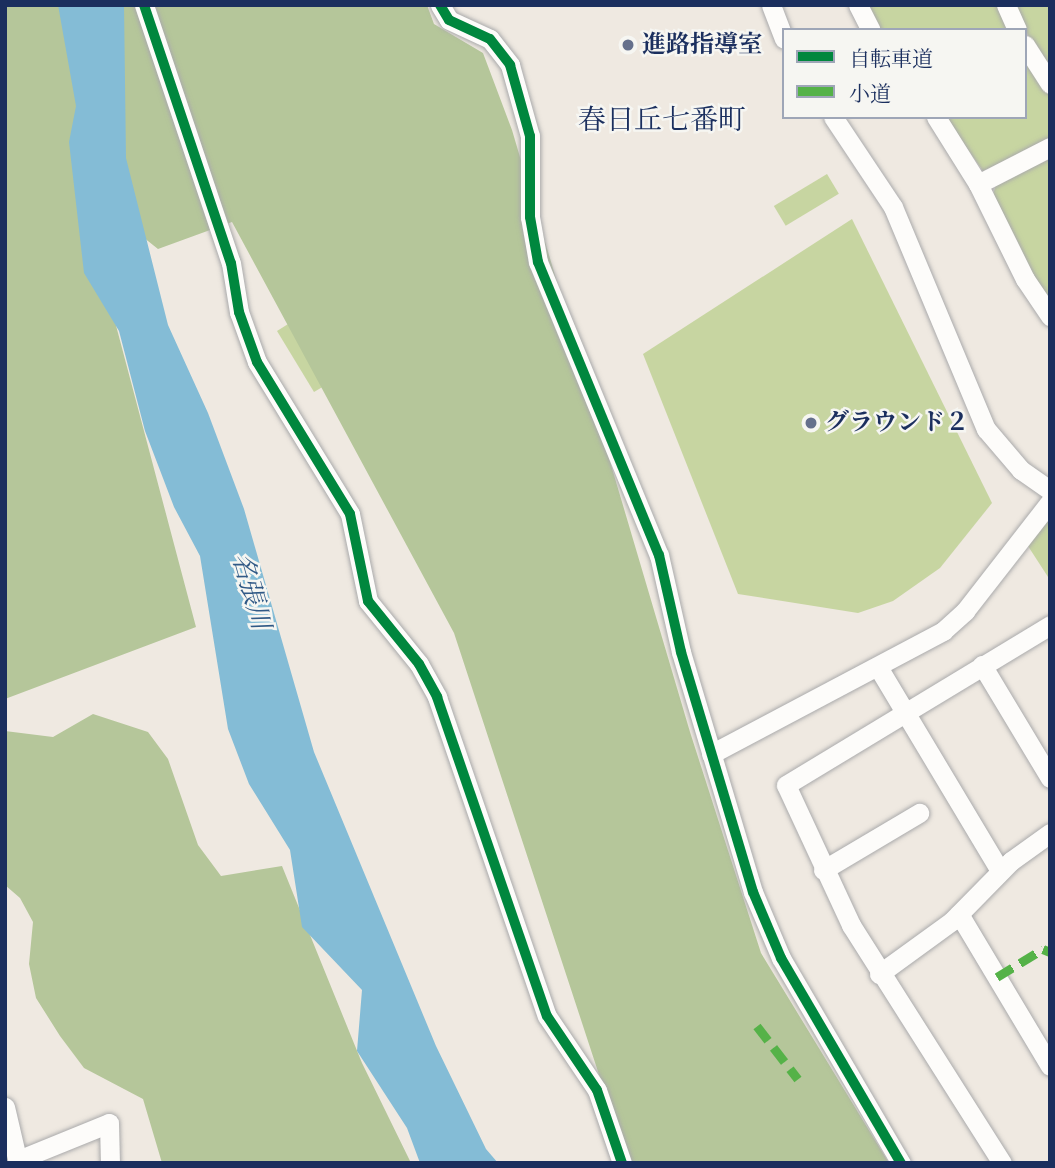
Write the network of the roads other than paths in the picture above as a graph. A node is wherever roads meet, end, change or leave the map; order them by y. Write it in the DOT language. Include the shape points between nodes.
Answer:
graph roads {
  1 [pos="144,5"];
  2 [pos="440,5"];
  3 [pos="771,5"];
  4 [pos="858,5"];
  5 [pos="1006,5"];
  6 [pos="870,28"];
  7 [pos="1016,28"];
  8 [pos="782,34"];
  9 [pos="1027,48"];
  10 [pos="1050,84"];
  11 [pos="834,119"];
  12 [pos="937,119"];
  13 [pos="1050,146"];
  14 [pos="978,184"];
  15 [pos="1050,316"];
  16 [pos="1050,491"];
  17 [pos="1050,502"];
  18 [pos="1050,625"];
  19 [pos="982,665"];
  20 [pos="877,667"];
  21 [pos="906,713"];
  22 [pos="711,754"];
  23 [pos="1050,778"];
  24 [pos="919,813"];
  25 [pos="1050,833"];
  26 [pos="823,870"];
  27 [pos="1000,871"];
  28 [pos="960,914"];
  29 [pos="879,974"];
  30 [pos="1050,1066"];
  31 [pos="5,1107"];
  32 [pos="18,1161"];
  33 [pos="110,1163"];
  34 [pos="622,1163"];
  35 [pos="901,1163"];
  36 [pos="1002,1163"];
  1 -- 34 [label="street" via="161,44 231,263 239,312 257,362 350,514 368,601 419,664 437,697 547,1016 597,1090"];
  2 -- 22 [label="street" via="449,20 497,45 510,65 530,136 530,217 536,255 659,555"];
  3 -- 8 [label="street"];
  4 -- 6 [label="street"];
  5 -- 7 [label="street"];
  9 -- 10 [label="street"];
  11 -- 16 [label="street" via="888,197 986,429 1003,452"];
  12 -- 14 [label="street"];
  13 -- 14 [label="street"];
  14 -- 15 [label="street" via="1025,279"];
  17 -- 20 [label="street" via="965,611 930,639"];
  18 -- 19 [label="street"];
  19 -- 21 [label="street"];
  19 -- 23 [label="street"];
  20 -- 21 [label="street"];
  20 -- 22 [label="street"];
  21 -- 26 [label="street" via="786,785"];
  21 -- 27 [label="street"];
  22 -- 35 [label="street" via="753,892 781,958"];
  24 -- 26 [label="street"];
  25 -- 27 [label="street"];
  26 -- 29 [label="street"];
  27 -- 28 [label="street"];
  28 -- 29 [label="street"];
  28 -- 30 [label="street"];
  29 -- 36 [label="street"];
  31 -- 32 [label="street"];
  32 -- 33 [label="street" via="109,1124"];
}
